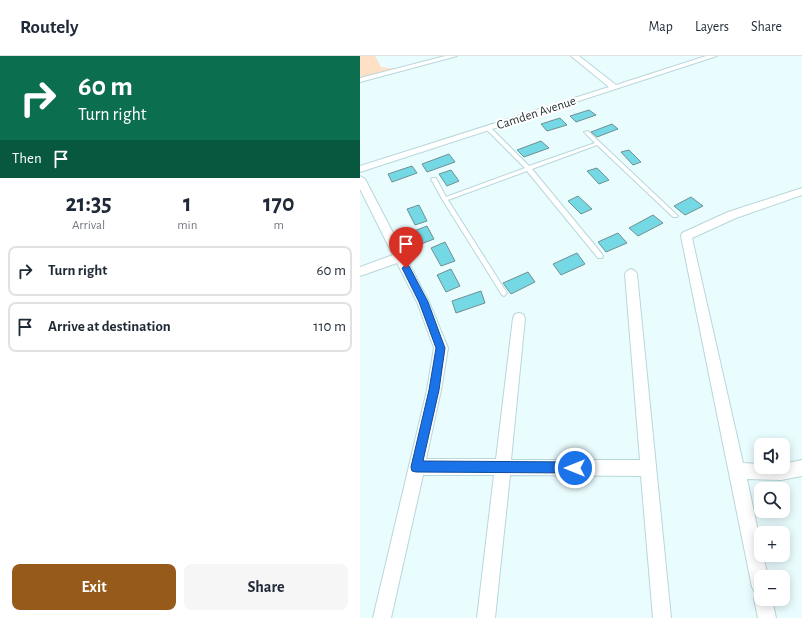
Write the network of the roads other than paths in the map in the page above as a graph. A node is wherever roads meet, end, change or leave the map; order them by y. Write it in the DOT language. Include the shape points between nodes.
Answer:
graph roads {
  1 [pos="453,56"];
  2 [pos="575,56"];
  3 [pos="713,56"];
  4 [pos="360,80"];
  5 [pos="614,87"];
  6 [pos="488,128"];
  7 [pos="586,132"];
  8 [pos="598,143"];
  9 [pos="528,168"];
  10 [pos="360,169"];
  11 [pos="360,179"];
  12 [pos="434,179"];
  13 [pos="802,190"];
  14 [pos="445,199"];
  15 [pos="675,216"];
  16 [pos="600,256"];
  17 [pos="400,257"];
  18 [pos="360,272"];
  19 [pos="631,274"];
  20 [pos="504,293"];
  21 [pos="519,318"];
  22 [pos="416,467"];
  23 [pos="503,467"];
  24 [pos="648,468"];
  25 [pos="802,468"];
  26 [pos="738,471"];
  27 [pos="758,570"];
  28 [pos="764,606"];
  29 [pos="382,618"];
  30 [pos="486,618"];
  31 [pos="662,618"];
  32 [pos="767,618"];
  1 -- 4 [label="street"];
  2 -- 5 [label="street"];
  3 -- 5 [label="street, Camden Avenue"];
  5 -- 6 [label="street, Camden Avenue"];
  6 -- 9 [label="lane"];
  6 -- 10 [label="street, Camden Avenue"];
  7 -- 8 [label="lane"];
  8 -- 9 [label="lane"];
  8 -- 15 [label="lane"];
  9 -- 14 [label="lane"];
  9 -- 16 [label="lane"];
  11 -- 17 [label="street"];
  12 -- 14 [label="lane"];
  13 -- 26 [label="street" via="732,215 686,236"];
  14 -- 20 [label="lane"];
  17 -- 18 [label="street"];
  17 -- 22 [label="street" via="423,302 441,348"];
  19 -- 24 [label="street"];
  21 -- 23 [label="street"];
  22 -- 23 [label="street"];
  22 -- 29 [label="street"];
  23 -- 24 [label="street"];
  23 -- 30 [label="street"];
  24 -- 31 [label="street"];
  25 -- 26 [label="street" via="781,472"];
  26 -- 27 [label="street"];
  28 -- 32 [label="street"];
}
